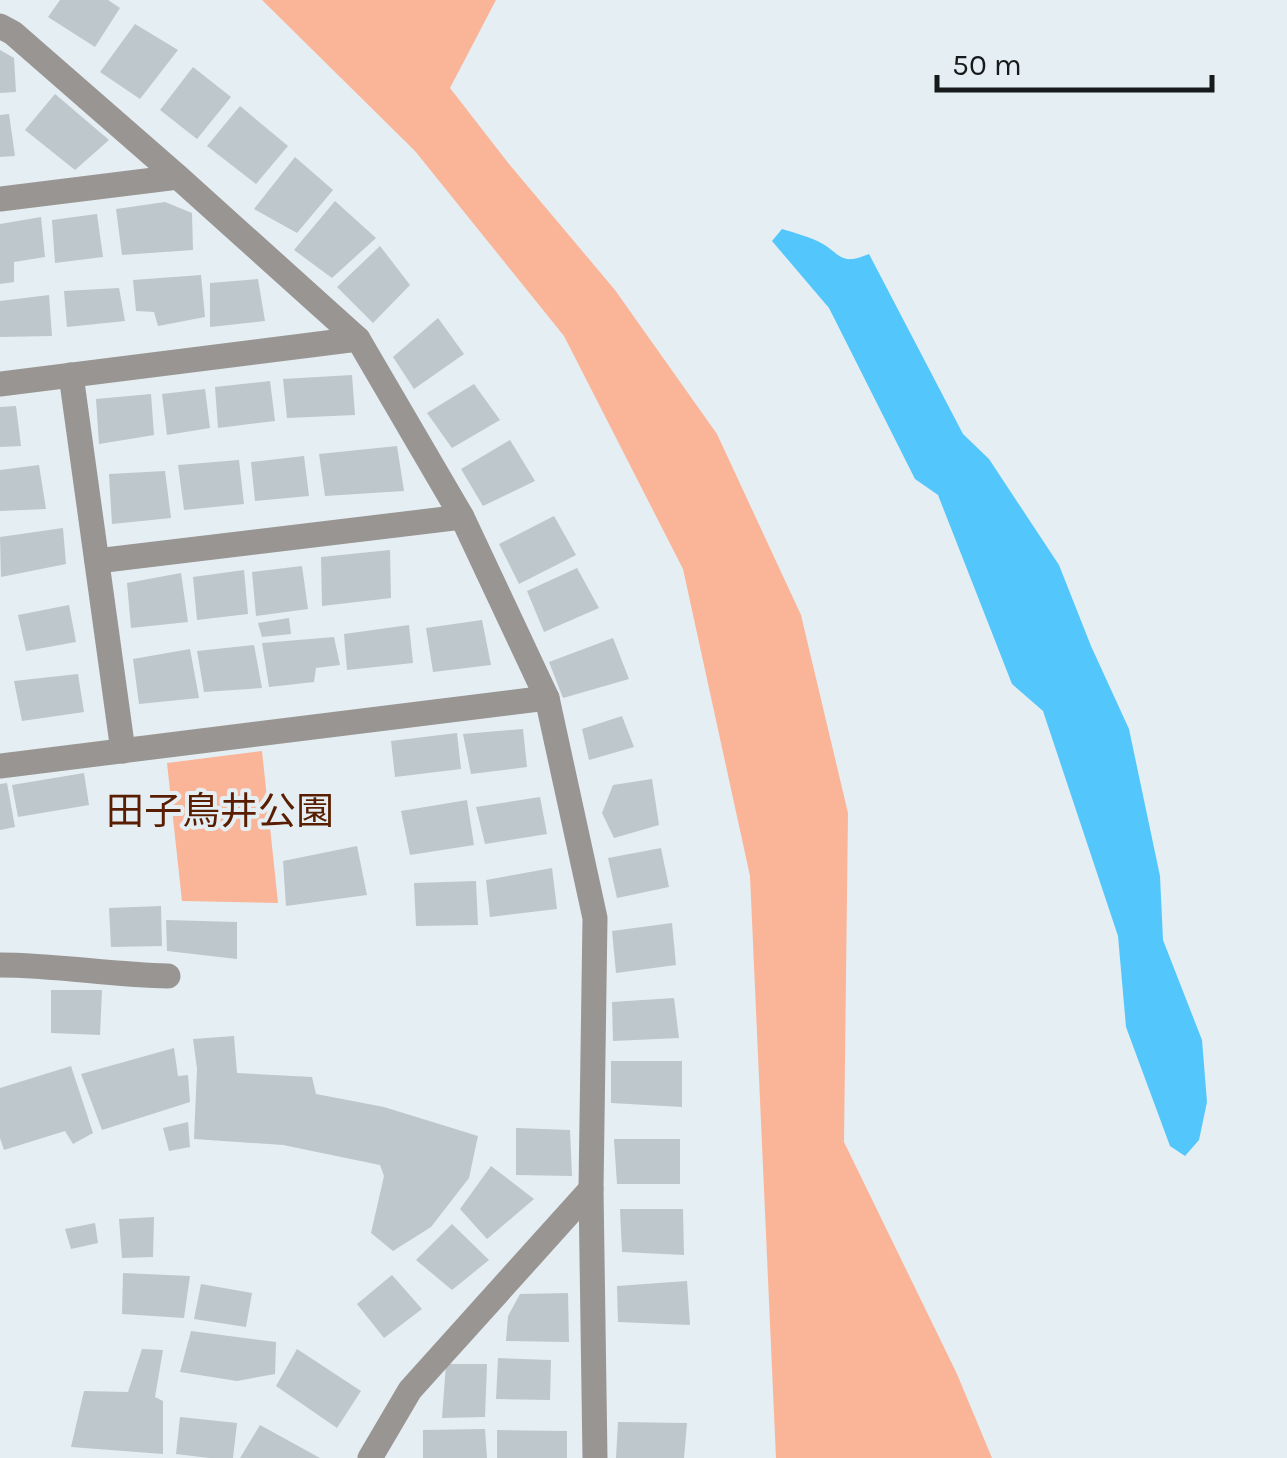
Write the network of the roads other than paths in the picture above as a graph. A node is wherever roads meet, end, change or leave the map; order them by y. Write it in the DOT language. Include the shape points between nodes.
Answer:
graph roads {
  1 [pos="0,26"];
  2 [pos="178,177"];
  3 [pos="0,199"];
  4 [pos="358,339"];
  5 [pos="71,375"];
  6 [pos="0,384"];
  7 [pos="462,517"];
  8 [pos="97,561"];
  9 [pos="547,698"];
  10 [pos="123,751"];
  11 [pos="0,766"];
  12 [pos="0,965"];
  13 [pos="168,976"];
  14 [pos="591,1189"];
  15 [pos="370,1458"];
  16 [pos="595,1458"];
  1 -- 2 [label="street"];
  2 -- 3 [label="street"];
  2 -- 4 [label="street"];
  4 -- 5 [label="street"];
  4 -- 7 [label="street"];
  5 -- 6 [label="street"];
  5 -- 8 [label="street"];
  7 -- 8 [label="street"];
  7 -- 9 [label="street"];
  8 -- 10 [label="street"];
  9 -- 10 [label="street"];
  9 -- 14 [label="street" via="595,918"];
  10 -- 11 [label="street"];
  12 -- 13 [label="street"];
  14 -- 15 [label="street" via="410,1390"];
  14 -- 16 [label="street"];
}
